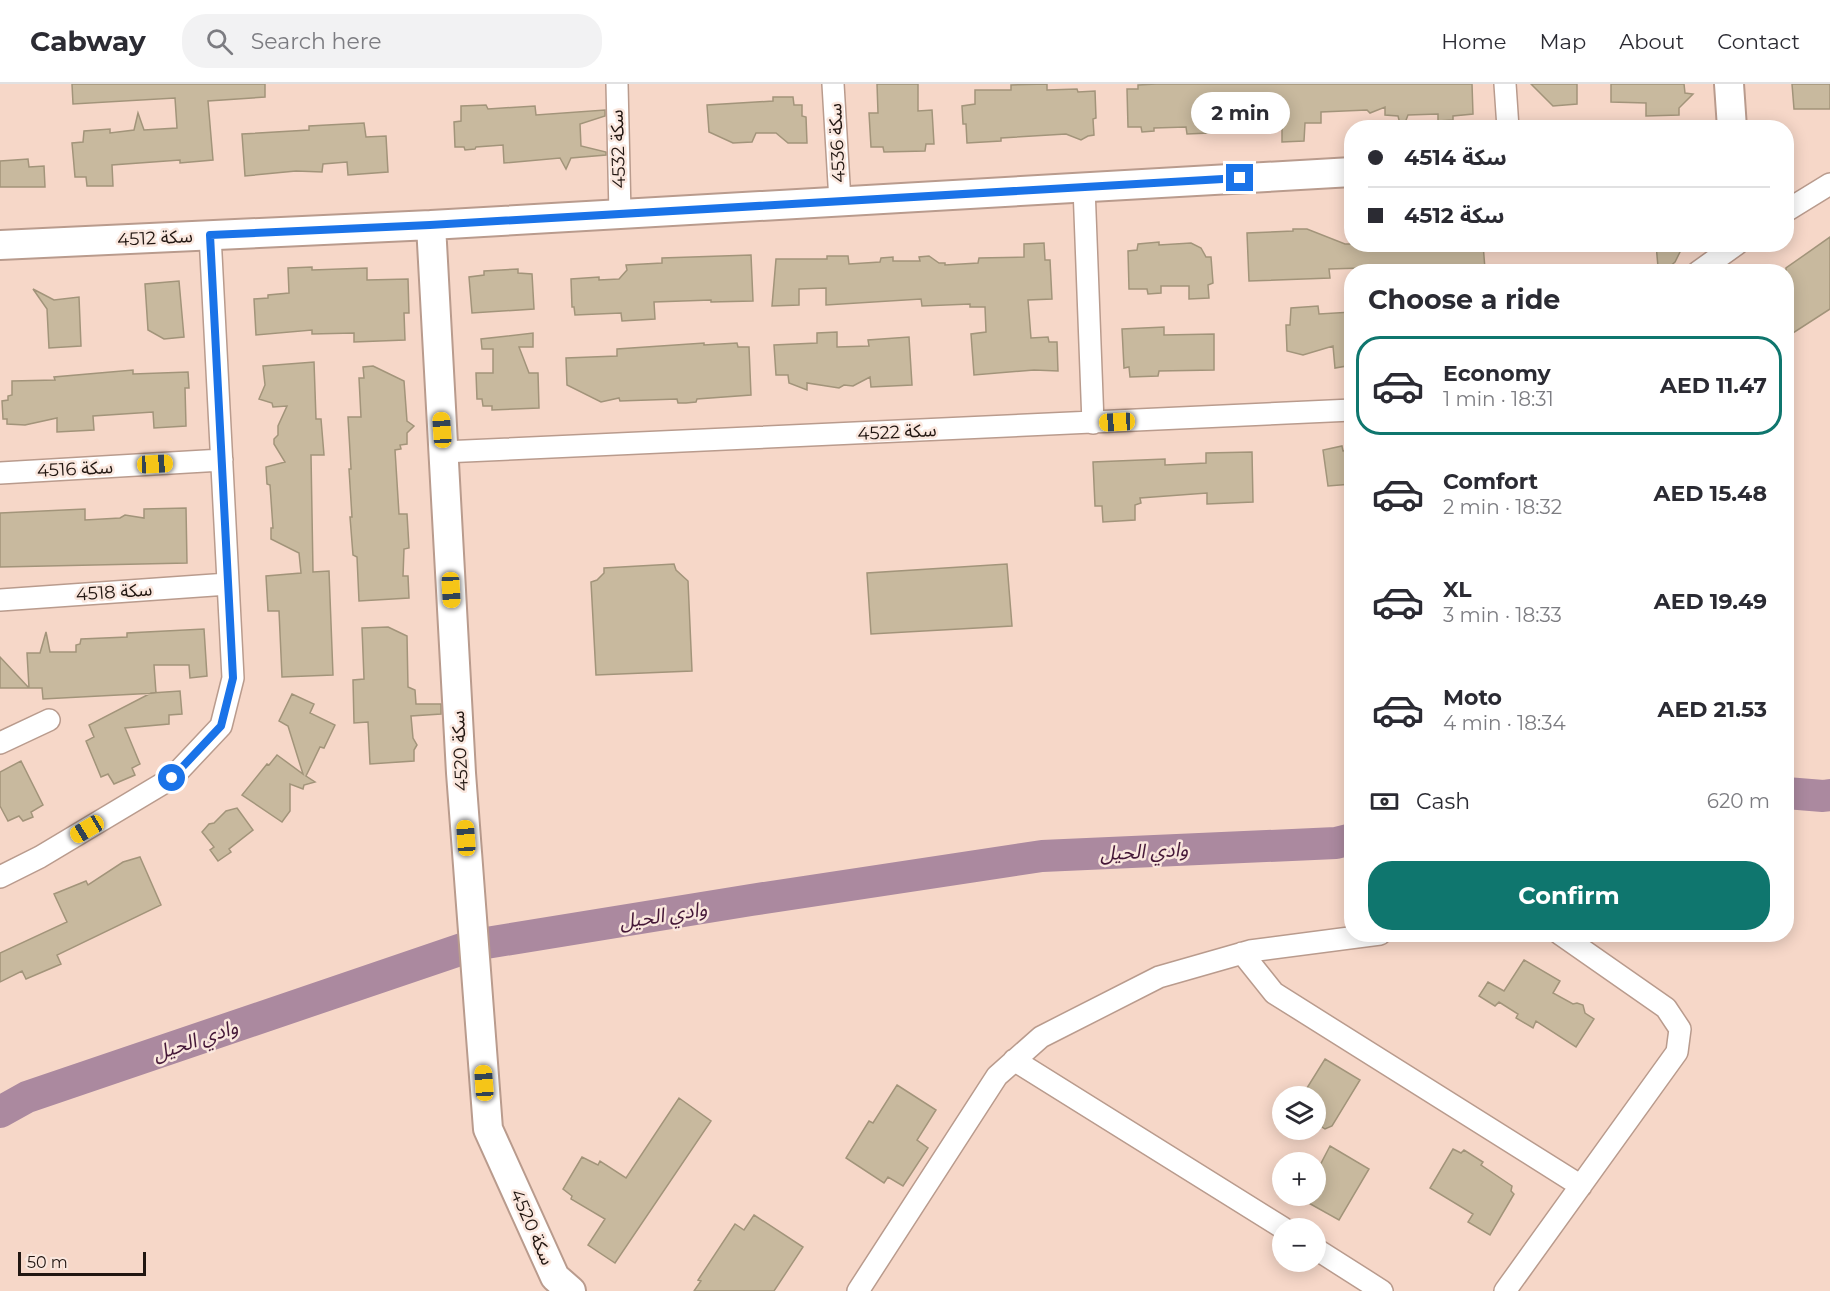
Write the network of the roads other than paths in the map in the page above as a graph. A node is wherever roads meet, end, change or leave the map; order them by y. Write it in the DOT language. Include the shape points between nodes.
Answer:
graph roads {
  1 [pos="616,84"];
  2 [pos="833,84"];
  3 [pos="1505,84"];
  4 [pos="1729,84"];
  5 [pos="1507,120"];
  6 [pos="1731,120"];
  7 [pos="1344,172"];
  8 [pos="1830,184"];
  9 [pos="1084,187"];
  10 [pos="840,201"];
  11 [pos="1794,202"];
  12 [pos="620,214"];
  13 [pos="430,225"];
  14 [pos="210,235"];
  15 [pos="0,245"];
  16 [pos="1726,252"];
  17 [pos="1709,264"];
  18 [pos="1344,410"];
  19 [pos="1093,423"];
  20 [pos="443,452"];
  21 [pos="222,460"];
  22 [pos="0,473"];
  23 [pos="228,584"];
  24 [pos="0,600"];
  25 [pos="49,720"];
  26 [pos="0,743"];
  27 [pos="0,877"];
  28 [pos="1344,939"];
  29 [pos="1571,942"];
  30 [pos="1242,953"];
  31 [pos="1014,1060"];
  32 [pos="1581,1186"];
  33 [pos="1272,1222"];
  34 [pos="1326,1255"];
  35 [pos="571,1291"];
  36 [pos="858,1291"];
  37 [pos="1382,1291"];
  38 [pos="1505,1291"];
  1 -- 12 [label="street, سكة 4532"];
  2 -- 10 [label="street, سكة 4536"];
  3 -- 5 [label="street"];
  4 -- 6 [label="street"];
  7 -- 9 [label="street, سكة 4512"];
  8 -- 11 [label="street"];
  9 -- 10 [label="street, سكة 4512"];
  9 -- 19 [label="street"];
  10 -- 12 [label="street, سكة 4512"];
  12 -- 13 [label="street, سكة 4512"];
  13 -- 14 [label="street, سكة 4512"];
  13 -- 20 [label="street, سكة 4520"];
  14 -- 15 [label="street, سكة 4512"];
  14 -- 21 [label="street"];
  16 -- 17 [label="street"];
  18 -- 19 [label="street, سكة 4522"];
  19 -- 20 [label="street, سكة 4522"];
  20 -- 35 [label="street, سكة 4520" via="461,773 488,1129 555,1277"];
  21 -- 22 [label="street, سكة 4516"];
  21 -- 23 [label="street"];
  23 -- 24 [label="street, سكة 4518"];
  23 -- 27 [label="street" via="233,678 221,726 172,778"];
  25 -- 26 [label="street"];
  28 -- 30 [label="street"];
  29 -- 32 [label="street" via="1666,1008 1680,1029 1677,1052"];
  30 -- 31 [label="street" via="1159,977 1041,1036"];
  30 -- 32 [label="street" via="1274,993"];
  31 -- 33 [label="street"];
  31 -- 36 [label="street" via="997,1076"];
  32 -- 38 [label="street"];
  34 -- 37 [label="street"];
}
